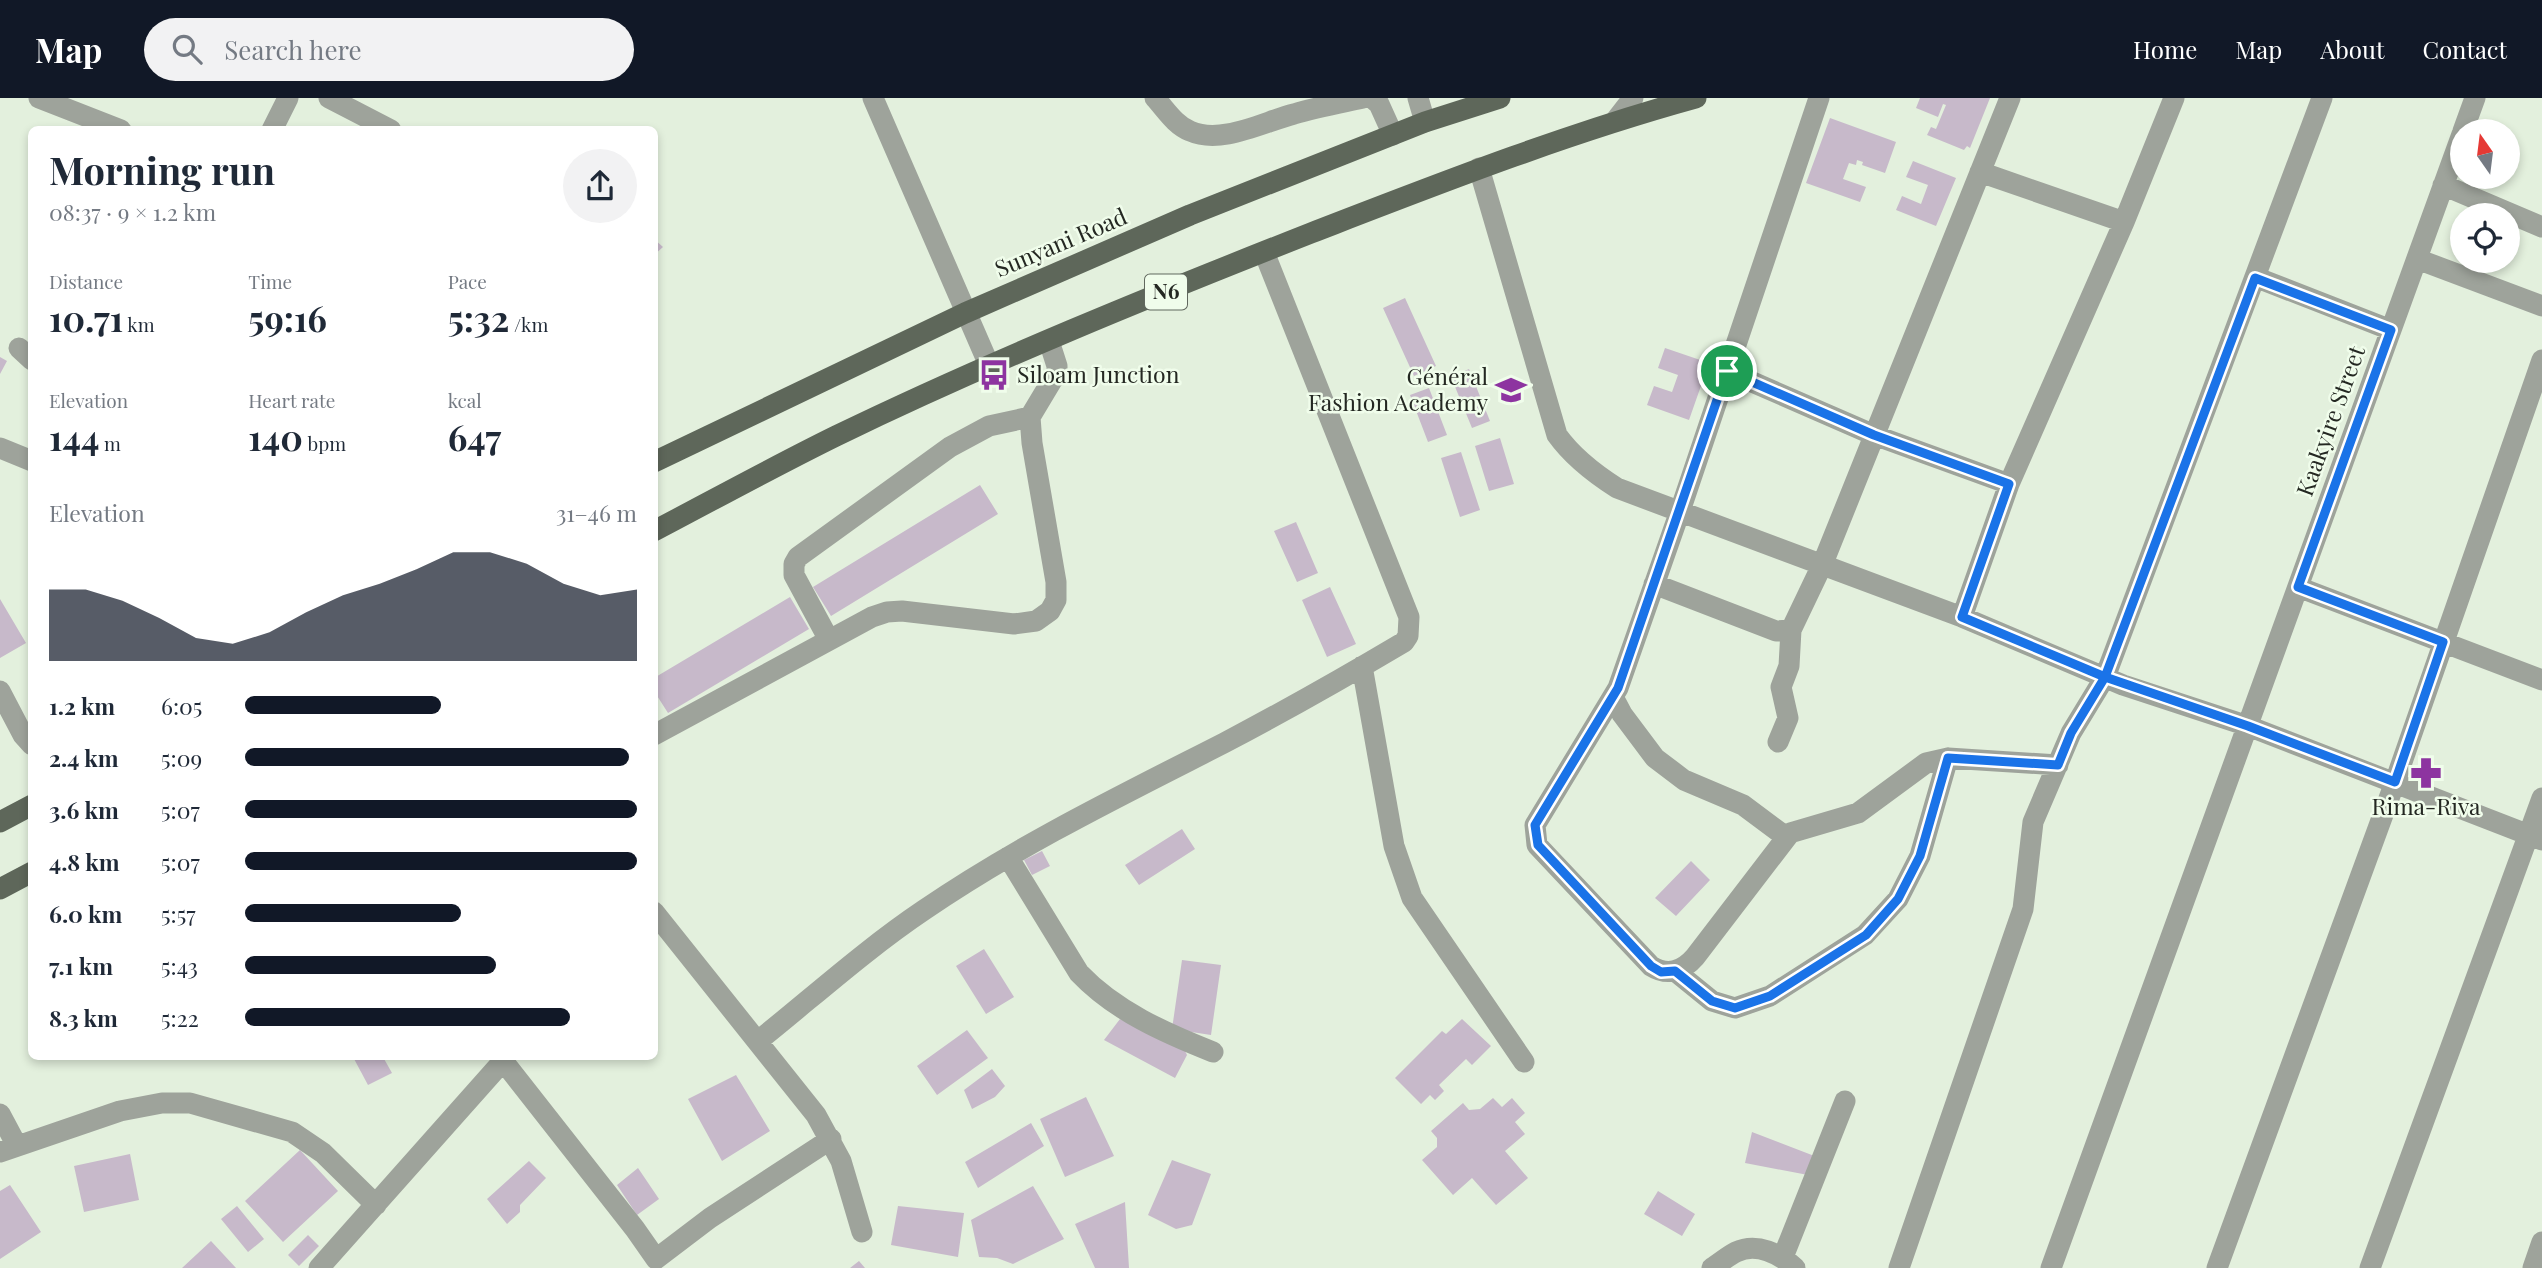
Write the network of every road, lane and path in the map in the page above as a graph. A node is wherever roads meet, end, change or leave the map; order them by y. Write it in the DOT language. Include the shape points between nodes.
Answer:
graph roads {
  1 [pos="39,98"];
  2 [pos="288,98"];
  3 [pos="329,98"];
  4 [pos="873,98"];
  5 [pos="1155,98"];
  6 [pos="1363,98"];
  7 [pos="1372,98"];
  8 [pos="1418,98"];
  9 [pos="1500,98"];
  10 [pos="1633,98"];
  11 [pos="1696,98"];
  12 [pos="1819,98"];
  13 [pos="2010,98"];
  14 [pos="2174,98"];
  15 [pos="2322,98"];
  16 [pos="2475,98"];
  17 [pos="1475,102"];
  18 [pos="1294,105"];
  19 [pos="2468,119"];
  20 [pos="1616,120"];
  21 [pos="1425,122"];
  22 [pos="111,126"];
  23 [pos="274,126"];
  24 [pos="383,126"];
  25 [pos="1393,135"];
  26 [pos="1479,168"];
  27 [pos="2450,169"];
  28 [pos="1980,172"];
  29 [pos="2444,185"];
  30 [pos="2124,222"];
  31 [pos="2542,227"];
  32 [pos="1264,252"];
  33 [pos="2417,259"];
  34 [pos="2255,278"];
  35 [pos="2542,306"];
  36 [pos="965,313"];
  37 [pos="2391,330"];
  38 [pos="1049,341"];
  39 [pos="2542,360"];
  40 [pos="989,365"];
  41 [pos="1727,371"];
  42 [pos="1030,417"];
  43 [pos="1874,435"];
  44 [pos="0,448"];
  45 [pos="28,459"];
  46 [pos="658,460"];
  47 [pos="2009,484"];
  48 [pos="1680,511"];
  49 [pos="658,529"];
  50 [pos="1823,564"];
  51 [pos="1654,584"];
  52 [pos="2298,587"];
  53 [pos="1962,617"];
  54 [pos="1791,630"];
  55 [pos="829,640"];
  56 [pos="2443,642"];
  57 [pos="1362,666"];
  58 [pos="2105,677"];
  59 [pos="2542,680"];
  60 [pos="0,691"];
  61 [pos="1613,697"];
  62 [pos="2248,726"];
  63 [pos="658,732"];
  64 [pos="28,741"];
  65 [pos="1778,742"];
  66 [pos="1948,758"];
  67 [pos="2058,765"];
  68 [pos="2395,782"];
  69 [pos="2542,799"];
  70 [pos="28,806"];
  71 [pos="0,822"];
  72 [pos="1786,837"];
  73 [pos="2536,838"];
  74 [pos="1008,857"];
  75 [pos="28,874"];
  76 [pos="0,889"];
  77 [pos="658,917"];
  78 [pos="1675,971"];
  79 [pos="758,1041"];
  80 [pos="1213,1052"];
  81 [pos="501,1060"];
  82 [pos="503,1060"];
  83 [pos="1524,1062"];
  84 [pos="1845,1101"];
  85 [pos="0,1114"];
  86 [pos="831,1139"];
  87 [pos="8,1148"];
  88 [pos="376,1205"];
  89 [pos="862,1232"];
  90 [pos="2542,1242"];
  91 [pos="1789,1262"];
  92 [pos="652,1264"];
  93 [pos="319,1268"];
  94 [pos="1712,1268"];
  95 [pos="1899,1268"];
  96 [pos="2052,1268"];
  97 [pos="2217,1268"];
  98 [pos="2370,1268"];
  99 [pos="2533,1268"];
  1 -- 22 [label="street"];
  2 -- 23 [label="street"];
  3 -- 24 [label="street"];
  4 -- 36 [label="street"];
  5 -- 18 [label="street" via="1180,126 1209,136 1229,133"];
  6 -- 18 [label="street"];
  7 -- 25 [label="street"];
  8 -- 21 [label="street"];
  9 -- 17 [label="main road, Sunyani Road"];
  10 -- 20 [label="street"];
  11 -- 20 [label="main road, N6"];
  12 -- 41 [label="street"];
  13 -- 28 [label="street"];
  14 -- 30 [label="street"];
  15 -- 34 [label="street"];
  16 -- 19 [label="street, Kaakyire Street"];
  17 -- 21 [label="main road, Sunyani Road"];
  20 -- 26 [label="main road, N6"];
  21 -- 25 [label="main road, Sunyani Road"];
  25 -- 36 [label="main road, Sunyani Road" via="1190,215"];
  26 -- 32 [label="main road, N6"];
  26 -- 48 [label="street" via="1557,435 1600,478"];
  27 -- 29 [label="street, Kaakyire Street"];
  28 -- 30 [label="street"];
  28 -- 43 [label="street"];
  29 -- 31 [label="street"];
  29 -- 33 [label="street, Kaakyire Street"];
  30 -- 47 [label="street"];
  32 -- 38 [label="main road, N6"];
  32 -- 57 [label="street" via="1409,617 1404,642"];
  33 -- 35 [label="street"];
  33 -- 37 [label="street, Kaakyire Street"];
  34 -- 37 [label="street"];
  34 -- 58 [label="street"];
  36 -- 40 [label="street"];
  36 -- 46 [label="main road, Sunyani Road"];
  37 -- 52 [label="street, Kaakyire Street"];
  38 -- 40 [label="main road, N6"];
  38 -- 42 [label="street" via="1057,372"];
  39 -- 56 [label="street"];
  40 -- 49 [label="main road, N6" via="835,437"];
  41 -- 43 [label="street"];
  41 -- 48 [label="street"];
  42 -- 55 [label="street" via="989,426 950,447 798,557 794,575"];
  42 -- 55 [label="street" via="1056,582 1056,600 1050,611 1036,621 1014,624 887,612"];
  43 -- 47 [label="street"];
  43 -- 50 [label="street"];
  44 -- 45 [label="street"];
  47 -- 53 [label="street"];
  48 -- 50 [label="street"];
  48 -- 51 [label="street"];
  50 -- 53 [label="street"];
  50 -- 54 [label="street"];
  51 -- 54 [label="street" via="1776,631"];
  51 -- 61 [label="street"];
  52 -- 56 [label="street"];
  52 -- 62 [label="street, Kaakyire Street"];
  53 -- 58 [label="street"];
  54 -- 65 [label="street" via="1789,666 1781,687 1787,718"];
  55 -- 63 [label="street"];
  56 -- 59 [label="street"];
  56 -- 68 [label="street"];
  57 -- 74 [label="street"];
  57 -- 83 [label="street" via="1394,846 1412,898"];
  58 -- 62 [label="street"];
  58 -- 67 [label="street" via="2071,733"];
  60 -- 64 [label="street"];
  61 -- 72 [label="street" via="1655,758 1684,780 1743,804"];
  61 -- 78 [label="street" via="1535,825 1538,845 1651,966 1661,972"];
  62 -- 68 [label="street"];
  62 -- 96 [label="street, Kaakyire Street"];
  66 -- 67 [label="street"];
  66 -- 72 [label="street" via="1926,763 1858,813"];
  66 -- 78 [label="street" via="1920,856 1898,899 1866,935 1770,996 1735,1008 1712,1001"];
  67 -- 95 [label="street" via="2033,822 2023,909"];
  68 -- 73 [label="street"];
  68 -- 97 [label="street"];
  69 -- 73 [label="street"];
  70 -- 71 [label="main road"];
  72 -- 78 [label="street" via="1695,957"];
  73 -- 98 [label="street"];
  74 -- 79 [label="street" via="923,910"];
  74 -- 80 [label="street" via="1089,984 1152,1026"];
  75 -- 76 [label="main road"];
  77 -- 79 [label="street"];
  79 -- 86 [label="street"];
  81 -- 88 [label="street"];
  82 -- 92 [label="street" via="635,1229"];
  84 -- 91 [label="street"];
  85 -- 87 [label="street"];
  86 -- 89 [label="street"];
  86 -- 92 [label="street" via="710,1218"];
  87 -- 88 [label="street" via="120,1111 190,1103 292,1132 323,1153"];
  88 -- 93 [label="street"];
  90 -- 99 [label="street"];
  91 -- 94 [label="street" via="1761,1249 1738,1251"];
}
